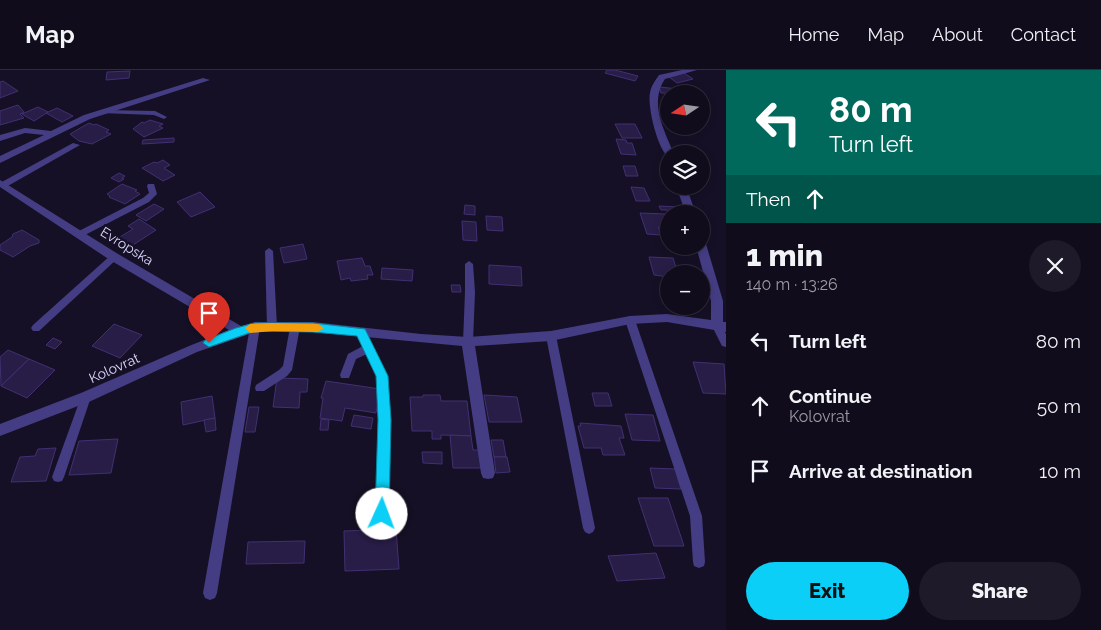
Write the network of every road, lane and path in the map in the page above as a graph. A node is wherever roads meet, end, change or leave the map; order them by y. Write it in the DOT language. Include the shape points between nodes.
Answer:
graph roads {
  1 [pos="693,70"];
  2 [pos="663,73"];
  3 [pos="206,80"];
  4 [pos="103,112"];
  5 [pos="164,117"];
  6 [pos="51,134"];
  7 [pos="0,138"];
  8 [pos="76,145"];
  9 [pos="666,145"];
  10 [pos="0,160"];
  11 [pos="2,184"];
  12 [pos="151,186"];
  13 [pos="80,234"];
  14 [pos="269,251"];
  15 [pos="704,255"];
  16 [pos="114,257"];
  17 [pos="469,264"];
  18 [pos="630,320"];
  19 [pos="255,327"];
  20 [pos="272,327"];
  21 [pos="295,327"];
  22 [pos="722,327"];
  23 [pos="36,328"];
  24 [pos="240,331"];
  25 [pos="361,332"];
  26 [pos="551,336"];
  27 [pos="468,342"];
  28 [pos="726,343"];
  29 [pos="369,348"];
  30 [pos="345,375"];
  31 [pos="260,388"];
  32 [pos="86,397"];
  33 [pos="0,430"];
  34 [pos="488,473"];
  35 [pos="58,478"];
  36 [pos="382,514"];
  37 [pos="589,528"];
  38 [pos="699,562"];
  39 [pos="210,592"];
  1 -- 2 [label="street"];
  2 -- 9 [label="street" via="653,97 654,111"];
  3 -- 4 [label="street"];
  4 -- 5 [label="lane" via="155,113"];
  4 -- 6 [label="street"];
  6 -- 7 [label="street" via="30,128"];
  6 -- 10 [label="street"];
  8 -- 11 [label="lane"];
  11 -- 13 [label="street, Evropska"];
  12 -- 13 [label="lane" via="153,194 146,200"];
  13 -- 16 [label="street, Evropska"];
  14 -- 20 [label="lane"];
  15 -- 22 [label="street"];
  16 -- 23 [label="lane"];
  16 -- 24 [label="street, Evropska"];
  17 -- 27 [label="lane"];
  18 -- 22 [label="street, Kolovrat" via="667,318"];
  18 -- 26 [label="street, Kolovrat"];
  18 -- 38 [label="lane" via="696,516"];
  19 -- 20 [label="street, Kolovrat"];
  19 -- 24 [label="street, Kolovrat"];
  19 -- 39 [label="lane"];
  20 -- 21 [label="street, Kolovrat"];
  21 -- 25 [label="street, Kolovrat"];
  21 -- 31 [label="lane" via="288,367"];
  22 -- 28 [label="lane"];
  24 -- 32 [label="street, Kolovrat"];
  25 -- 27 [label="street, Kolovrat"];
  25 -- 29 [label="lane"];
  26 -- 27 [label="street, Kolovrat"];
  26 -- 37 [label="lane"];
  27 -- 34 [label="street"];
  29 -- 30 [label="lane" via="352,357"];
  29 -- 36 [label="lane" via="382,376 385,420"];
  32 -- 33 [label="street, Kolovrat"];
  32 -- 35 [label="lane"];
}
